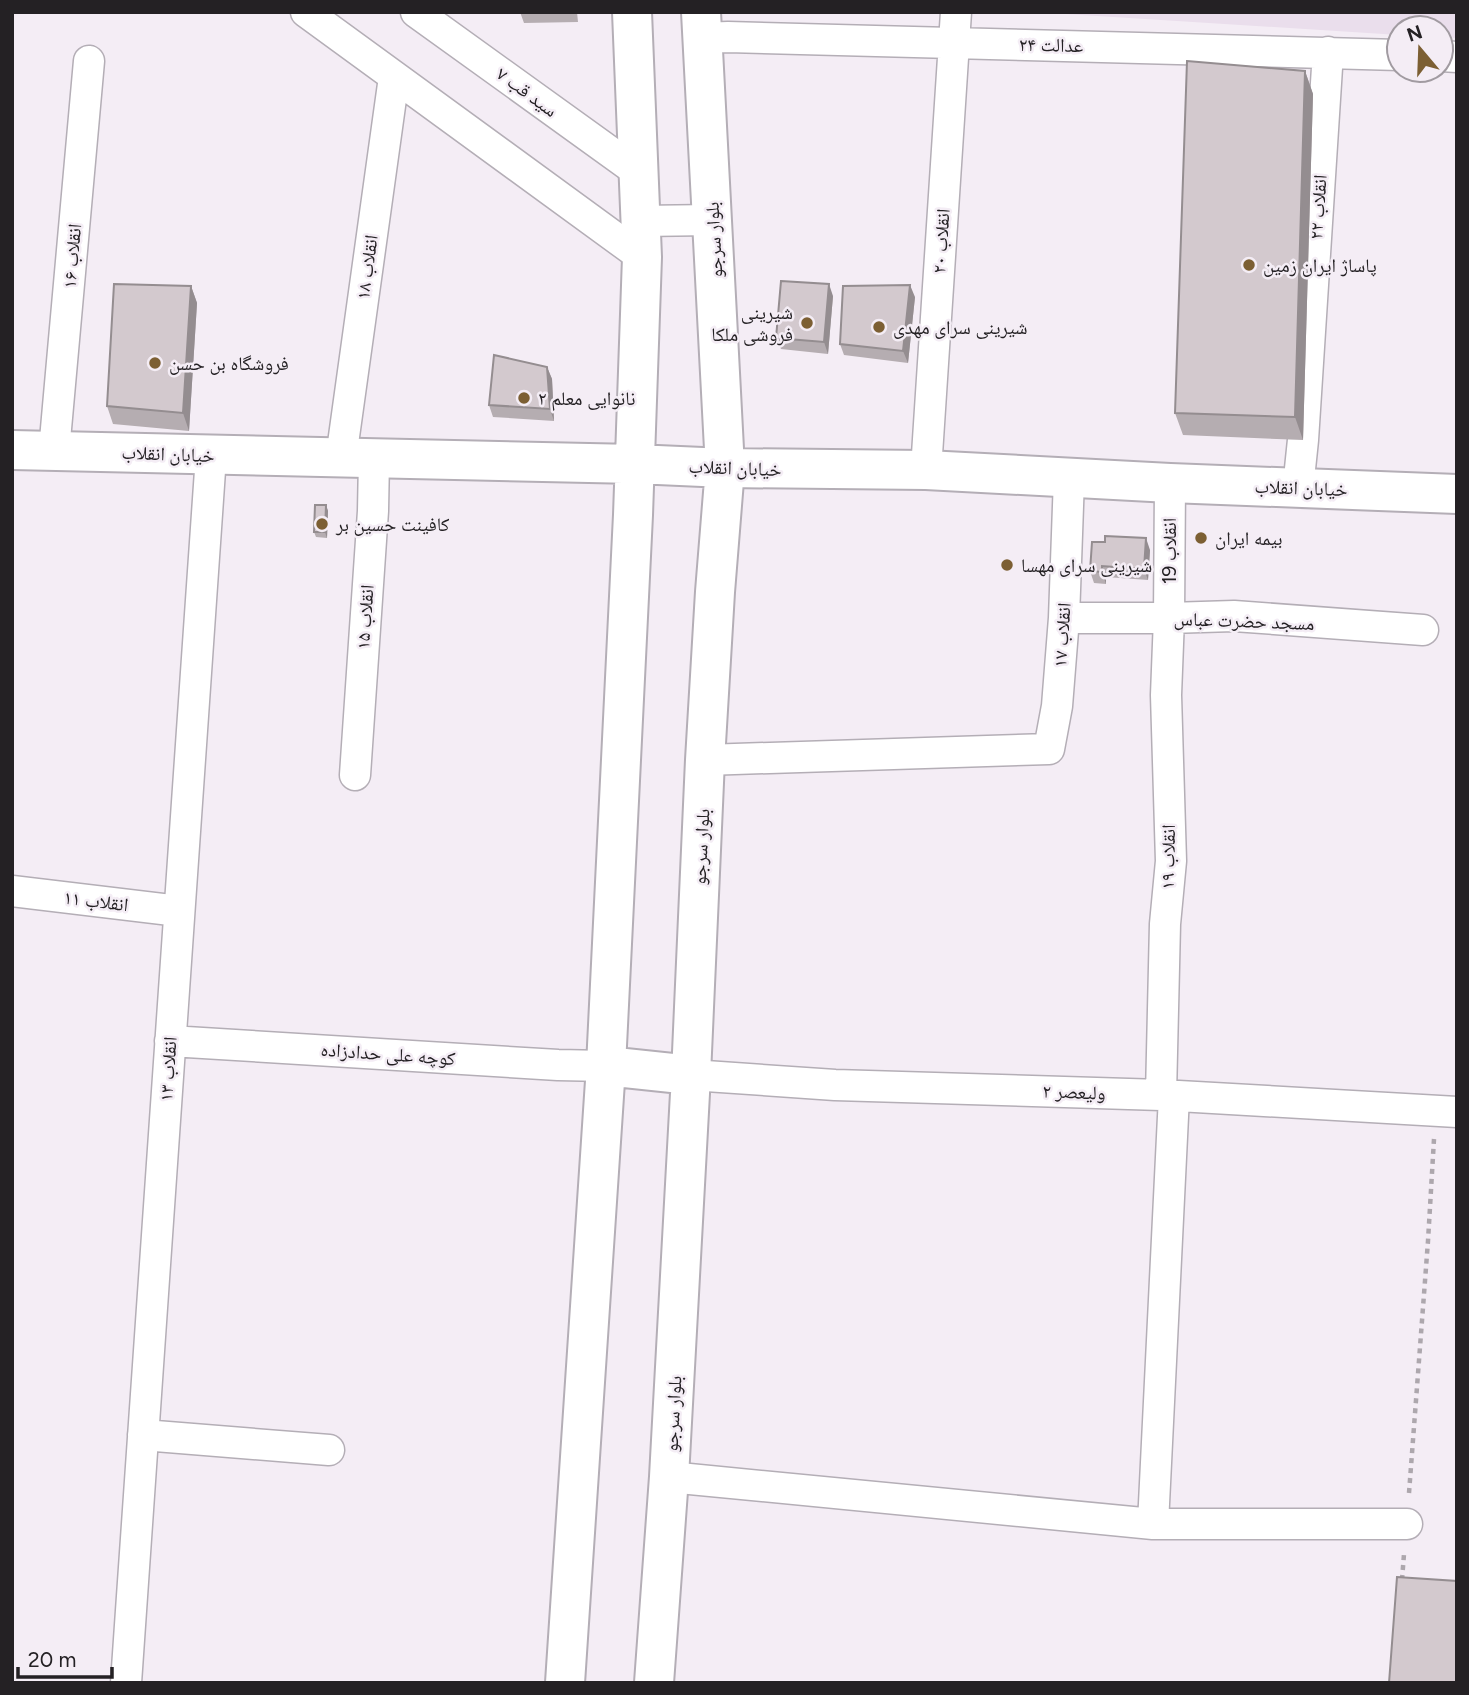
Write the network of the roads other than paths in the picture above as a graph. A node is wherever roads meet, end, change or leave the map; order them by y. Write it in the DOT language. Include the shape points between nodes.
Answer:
graph roads {
  1 [pos="306,12"];
  2 [pos="416,12"];
  3 [pos="632,12"];
  4 [pos="956,12"];
  5 [pos="702,25"];
  6 [pos="953,43"];
  7 [pos="1328,52"];
  8 [pos="1385,54"];
  9 [pos="89,61"];
  10 [pos="394,77"];
  11 [pos="638,172"];
  12 [pos="713,220"];
  13 [pos="641,239"];
  14 [pos="12,450"];
  15 [pos="54,451"];
  16 [pos="211,456"];
  17 [pos="357,459"];
  18 [pos="635,464"];
  19 [pos="725,468"];
  20 [pos="926,470"];
  21 [pos="1069,478"];
  22 [pos="1170,483"];
  23 [pos="1298,488"];
  24 [pos="1457,494"];
  25 [pos="1064,618"];
  26 [pos="1169,618"];
  27 [pos="1423,630"];
  28 [pos="705,760"];
  29 [pos="355,775"];
  30 [pos="12,891"];
  31 [pos="179,911"];
  32 [pos="170,1041"];
  33 [pos="606,1066"];
  34 [pos="691,1075"];
  35 [pos="1168,1095"];
  36 [pos="1446,1111"];
  37 [pos="143,1435"];
  38 [pos="329,1450"];
  39 [pos="669,1478"];
  40 [pos="1153,1524"];
  41 [pos="1407,1524"];
  42 [pos="126,1683"];
  43 [pos="565,1683"];
  44 [pos="654,1683"];
  1 -- 10 [label="street"];
  2 -- 11 [label="street, سید قب ۷"];
  3 -- 11 [label="street"];
  4 -- 6 [label="street, انقلاب ۲۰"];
  5 -- 6 [label="street, عدالت ۲۴" via="728,37"];
  5 -- 12 [label="street, بلوار سرجو"];
  6 -- 7 [label="street, عدالت ۲۴"];
  6 -- 20 [label="street, انقلاب ۲۰"];
  7 -- 8 [label="street, عدالت ۲۴"];
  7 -- 23 [label="street, انقلاب ۲۲"];
  9 -- 15 [label="street, انقلاب ۱۶"];
  10 -- 13 [label="street"];
  10 -- 17 [label="street, انقلاب ۱۸"];
  11 -- 13 [label="street"];
  12 -- 13 [label="street"];
  12 -- 19 [label="street, بلوار سرجو"];
  13 -- 18 [label="street"];
  14 -- 15 [label="street, خیابان انقلاب"];
  15 -- 16 [label="street, خیابان انقلاب"];
  16 -- 17 [label="street, خیابان انقلاب"];
  16 -- 31 [label="street, انقلاب ۱۳"];
  17 -- 18 [label="street, خیابان انقلاب"];
  17 -- 29 [label="street, انقلاب ۱۵" via="373,511"];
  18 -- 19 [label="street, خیابان انقلاب"];
  18 -- 33 [label="street"];
  19 -- 20 [label="street, خیابان انقلاب"];
  19 -- 28 [label="street, بلوار سرجو"];
  20 -- 21 [label="street, خیابان انقلاب"];
  21 -- 22 [label="street, خیابان انقلاب"];
  21 -- 25 [label="street, انقلاب ۱۷"];
  22 -- 23 [label="street, خیابان انقلاب"];
  22 -- 26 [label="street, انقلاب 19"];
  23 -- 24 [label="street, خیابان انقلاب"];
  25 -- 26 [label="street, مسجد حضرت عباس"];
  25 -- 28 [label="street, انقلاب ۱۷" via="1049,749"];
  26 -- 27 [label="street, مسجد حضرت عباس" via="1234,616"];
  26 -- 35 [label="street, انقلاب ۱۹"];
  28 -- 34 [label="street, بلوار سرجو"];
  30 -- 31 [label="street, انقلاب ۱۱"];
  31 -- 32 [label="street, انقلاب ۱۳"];
  32 -- 33 [label="street, کوچه علی حدادزاده"];
  32 -- 37 [label="street, انقلاب ۱۳"];
  33 -- 34 [label="street"];
  33 -- 43 [label="street"];
  34 -- 35 [label="street, ولیعصر ۲" via="835,1085"];
  34 -- 39 [label="street, بلوار سرجو"];
  35 -- 36 [label="street, ولیعصر ۲"];
  35 -- 40 [label="street, انقلاب ۱۹"];
  37 -- 38 [label="street"];
  37 -- 42 [label="street, انقلاب ۱۳"];
  39 -- 40 [label="street"];
  39 -- 44 [label="street, بلوار سرجو"];
  40 -- 41 [label="street"];
}
